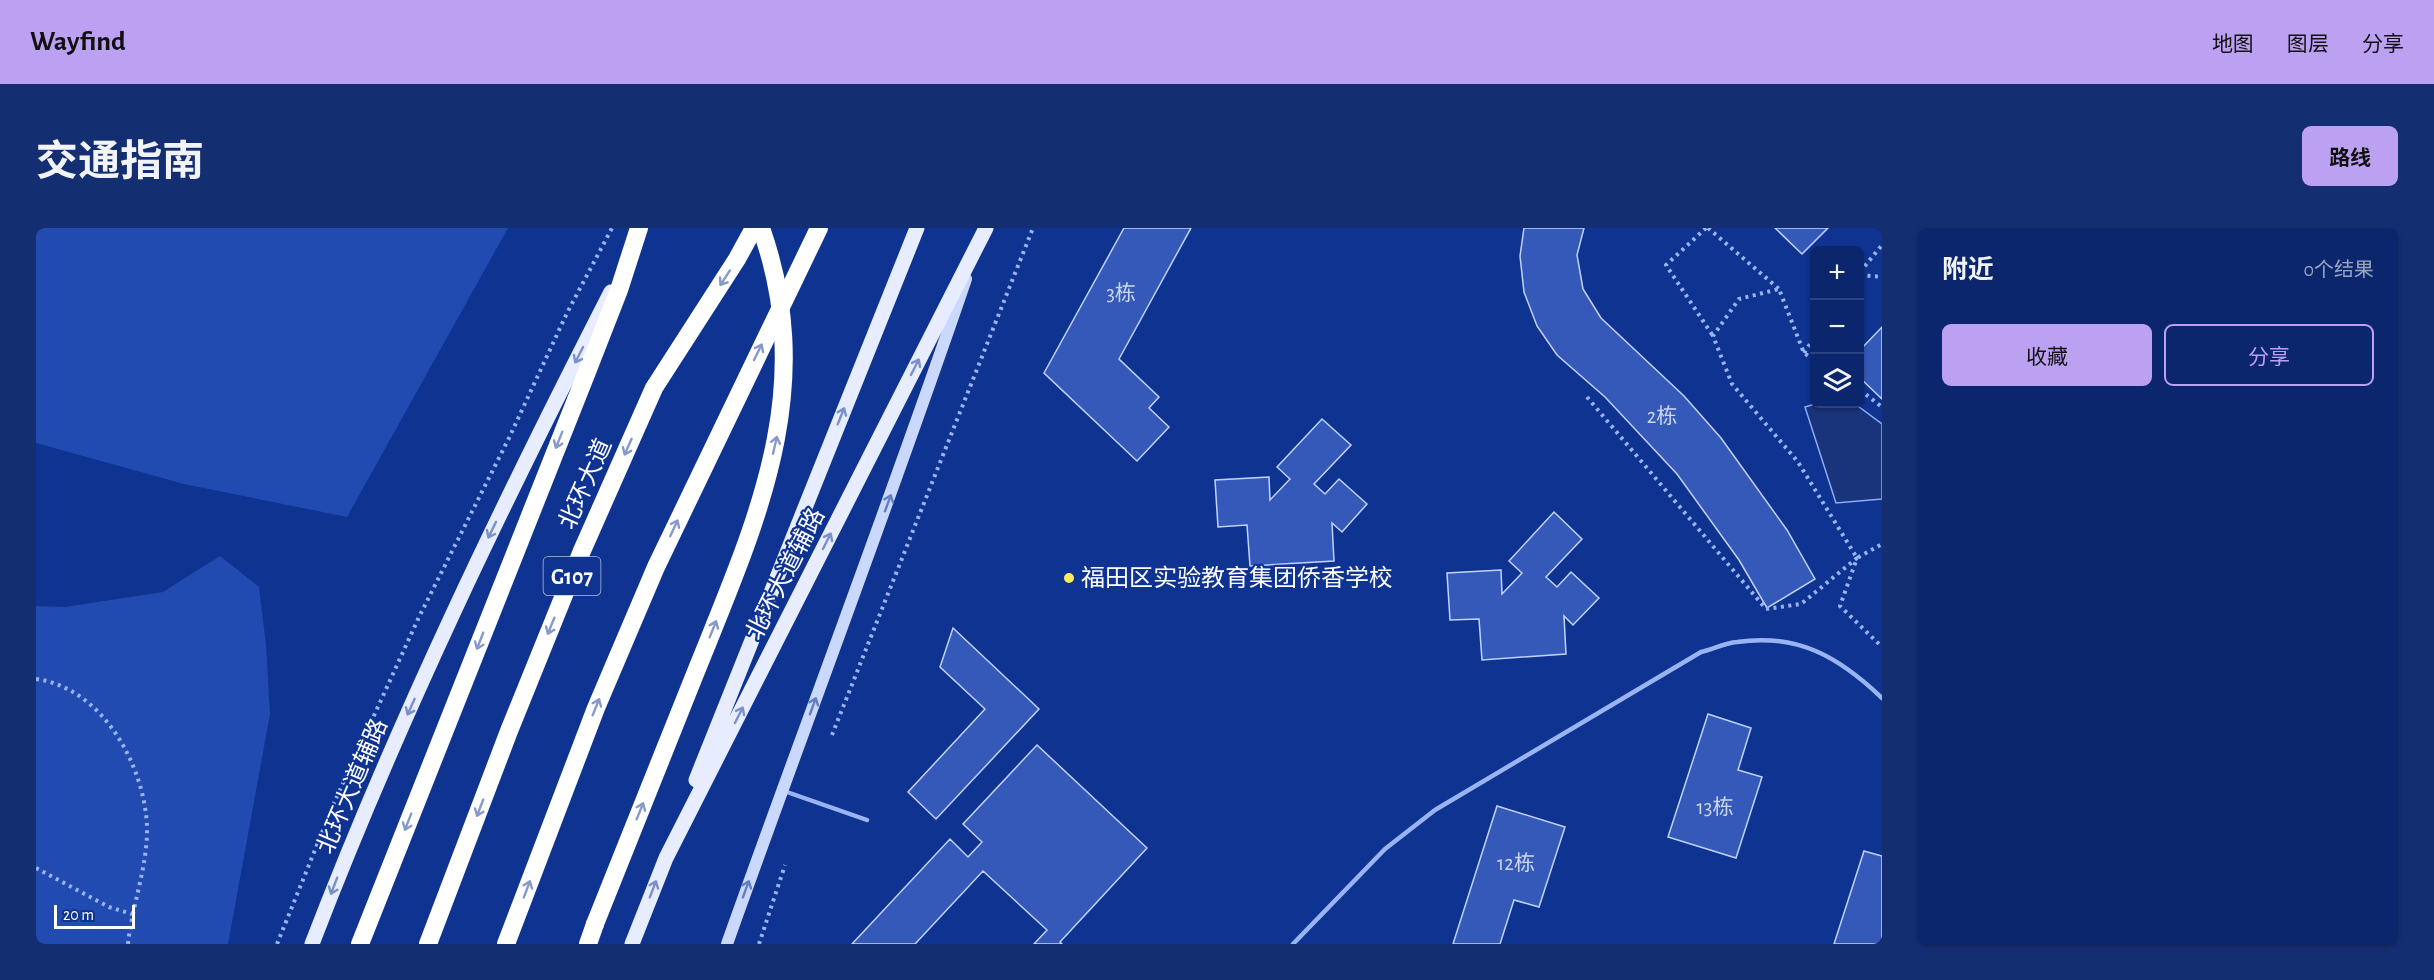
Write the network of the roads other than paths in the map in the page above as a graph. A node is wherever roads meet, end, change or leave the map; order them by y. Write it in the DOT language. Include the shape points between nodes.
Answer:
graph roads {
  1 [pos="641,228"];
  2 [pos="754,228"];
  3 [pos="761,228"];
  4 [pos="819,228"];
  5 [pos="917,228"];
  6 [pos="986,228"];
  7 [pos="976,248"];
  8 [pos="1882,698"];
  9 [pos="782,790"];
  10 [pos="867,820"];
  11 [pos="666,858"];
  12 [pos="312,944"];
  13 [pos="360,944"];
  14 [pos="428,944"];
  15 [pos="506,944"];
  16 [pos="588,944"];
  17 [pos="632,944"];
  18 [pos="727,944"];
  19 [pos="1293,944"];
  1 -- 12 [label="main road, 北环大道辅路, one-way" via="457,602 349,848"];
  1 -- 13 [label="highway, one-way, bridge"];
  2 -- 14 [label="highway, 北环大道 / G107, one-way" via="654,388 509,730"];
  16 -- 3 [label="highway, one-way, bridge" via="739,564 772,458 780,416 784,333 780,300"];
  15 -- 4 [label="highway, one-way" via="596,708 656,567"];
  11 -- 5 [label="main road, one-way"];
  6 -- 7 [label="main road, 北环大道辅路"];
  9 -- 7 [label="street, one-way" via="907,452"];
  11 -- 7 [label="main road, 北环大道辅路, one-way"];
  8 -- 19 [label="lane" via="1840,662 1808,647 1772,640 1736,642 1701,652 1435,810 1385,849"];
  9 -- 10 [label="lane"];
  18 -- 9 [label="street, one-way"];
  17 -- 11 [label="main road, 北环大道辅路, one-way"];
}
